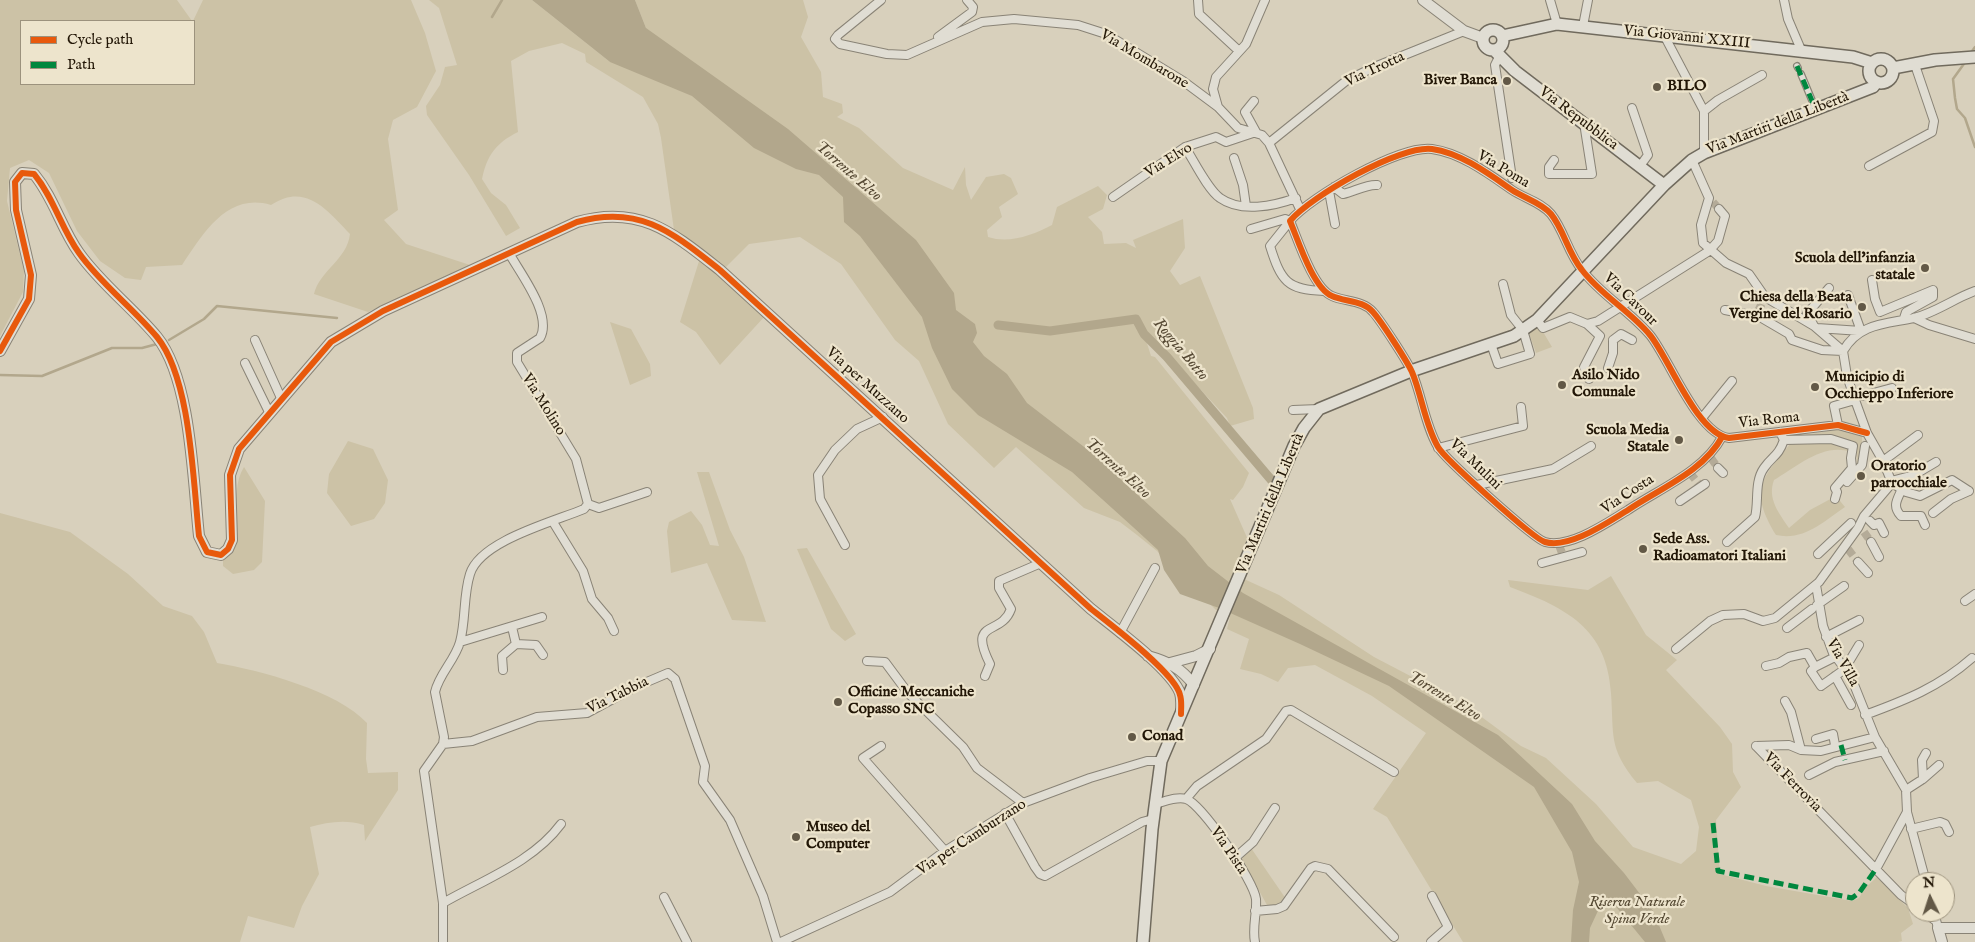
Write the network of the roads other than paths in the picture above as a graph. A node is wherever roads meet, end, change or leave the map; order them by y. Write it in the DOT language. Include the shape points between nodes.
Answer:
graph roads {
  1 [pos="967,0"];
  2 [pos="1198,0"];
  3 [pos="1265,0"];
  4 [pos="1423,0"];
  5 [pos="1550,0"];
  6 [pos="1588,0"];
  7 [pos="1784,0"];
  8 [pos="876,1"];
  9 [pos="1558,24"];
  10 [pos="1583,26"];
  11 [pos="1464,30"];
  12 [pos="1502,36"];
  13 [pos="1665,37"];
  14 [pos="1482,38"];
  15 [pos="929,45"];
  16 [pos="1239,51"];
  17 [pos="1802,52"];
  18 [pos="1497,53"];
  19 [pos="1975,57"];
  20 [pos="1872,63"];
  21 [pos="1915,65"];
  22 [pos="1893,68"];
  23 [pos="1801,74"];
  24 [pos="1762,76"];
  25 [pos="1877,82"];
  26 [pos="1254,101"];
  27 [pos="1218,107"];
  28 [pos="1632,108"];
  29 [pos="1816,110"];
  30 [pos="1704,111"];
  31 [pos="1584,123"];
  32 [pos="1256,132"];
  33 [pos="1269,143"];
  34 [pos="1185,147"];
  35 [pos="1704,153"];
  36 [pos="1234,158"];
  37 [pos="1554,160"];
  38 [pos="1692,160"];
  39 [pos="1640,166"];
  40 [pos="1869,166"];
  41 [pos="1512,178"];
  42 [pos="1376,185"];
  43 [pos="1664,186"];
  44 [pos="1332,189"];
  45 [pos="1113,197"];
  46 [pos="1296,198"];
  47 [pos="1246,206"];
  48 [pos="1300,209"];
  49 [pos="1719,209"];
  50 [pos="1290,221"];
  51 [pos="1334,224"];
  52 [pos="1251,229"];
  53 [pos="1709,251"];
  54 [pos="509,253"];
  55 [pos="1582,271"];
  56 [pos="1872,280"];
  57 [pos="1503,284"];
  58 [pos="1829,288"];
  59 [pos="1324,291"];
  60 [pos="1975,291"];
  61 [pos="1848,295"];
  62 [pos="1620,308"];
  63 [pos="1725,310"];
  64 [pos="1904,318"];
  65 [pos="1914,318"];
  66 [pos="1537,320"];
  67 [pos="1587,324"];
  68 [pos="1816,327"];
  69 [pos="1523,330"];
  70 [pos="1861,331"];
  71 [pos="1604,337"];
  72 [pos="1975,339"];
  73 [pos="254,340"];
  74 [pos="1613,340"];
  75 [pos="1632,340"];
  76 [pos="1491,344"];
  77 [pos="0,351"];
  78 [pos="1843,351"];
  79 [pos="245,363"];
  80 [pos="1608,368"];
  81 [pos="1411,371"];
  82 [pos="1589,379"];
  83 [pos="1732,381"];
  84 [pos="1892,388"];
  85 [pos="281,398"];
  86 [pos="1857,398"];
  87 [pos="1690,401"];
  88 [pos="1521,408"];
  89 [pos="1319,409"];
  90 [pos="1294,410"];
  91 [pos="268,412"];
  92 [pos="883,418"];
  93 [pos="1702,418"];
  94 [pos="1838,425"];
  95 [pos="1780,432"];
  96 [pos="1867,433"];
  97 [pos="1918,435"];
  98 [pos="1722,437"];
  99 [pos="1784,440"];
  100 [pos="1591,446"];
  101 [pos="1865,446"];
  102 [pos="1438,448"];
  103 [pos="1883,461"];
  104 [pos="1936,462"];
  105 [pos="1891,482"];
  106 [pos="1477,485"];
  107 [pos="1701,485"];
  108 [pos="1902,489"];
  109 [pos="647,492"];
  110 [pos="1680,501"];
  111 [pos="588,504"];
  112 [pos="1933,513"];
  113 [pos="553,522"];
  114 [pos="1861,522"];
  115 [pos="1925,525"];
  116 [pos="1884,533"];
  117 [pos="1726,542"];
  118 [pos="1871,542"];
  119 [pos="845,545"];
  120 [pos="1561,550"];
  121 [pos="1582,552"];
  122 [pos="1818,554"];
  123 [pos="1879,557"];
  124 [pos="1858,562"];
  125 [pos="1041,563"];
  126 [pos="1542,563"];
  127 [pos="1155,568"];
  128 [pos="1868,573"];
  129 [pos="1816,586"];
  130 [pos="1844,586"];
  131 [pos="1975,594"];
  132 [pos="1965,601"];
  133 [pos="1816,606"];
  134 [pos="542,617"];
  135 [pos="1859,620"];
  136 [pos="512,626"];
  137 [pos="1787,628"];
  138 [pos="614,631"];
  139 [pos="1120,633"];
  140 [pos="1826,637"];
  141 [pos="460,642"];
  142 [pos="516,644"];
  143 [pos="1859,645"];
  144 [pos="1210,649"];
  145 [pos="1676,649"];
  146 [pos="543,655"];
  147 [pos="1146,655"];
  148 [pos="1836,657"];
  149 [pos="1972,658"];
  150 [pos="868,660"];
  151 [pos="1170,663"];
  152 [pos="1766,666"];
  153 [pos="1815,667"];
  154 [pos="1844,668"];
  155 [pos="503,670"];
  156 [pos="985,676"];
  157 [pos="1835,676"];
  158 [pos="1174,682"];
  159 [pos="1194,686"];
  160 [pos="1785,701"];
  161 [pos="1851,705"];
  162 [pos="1181,714"];
  163 [pos="1865,715"];
  164 [pos="1875,737"];
  165 [pos="1816,739"];
  166 [pos="443,744"];
  167 [pos="881,746"];
  168 [pos="1839,746"];
  169 [pos="1801,750"];
  170 [pos="1884,751"];
  171 [pos="1926,753"];
  172 [pos="1161,761"];
  173 [pos="1939,765"];
  174 [pos="1394,772"];
  175 [pos="1809,775"];
  176 [pos="1922,779"];
  177 [pos="1906,790"];
  178 [pos="1186,799"];
  179 [pos="1023,803"];
  180 [pos="1155,804"];
  181 [pos="1275,808"];
  182 [pos="1907,812"];
  183 [pos="1005,813"];
  184 [pos="1153,819"];
  185 [pos="561,824"];
  186 [pos="1911,829"];
  187 [pos="1949,832"];
  188 [pos="945,851"];
  189 [pos="1236,857"];
  190 [pos="1876,869"];
  191 [pos="1923,872"];
  192 [pos="1432,896"];
  193 [pos="664,897"];
  194 [pos="1905,898"];
  195 [pos="443,903"];
  196 [pos="1256,911"];
  197 [pos="1934,922"];
  198 [pos="1936,922"];
  199 [pos="1937,925"];
  200 [pos="1975,928"];
  201 [pos="1394,937"];
  202 [pos="443,942"];
  203 [pos="687,942"];
  204 [pos="777,942"];
  205 [pos="781,942"];
  206 [pos="1143,942"];
  207 [pos="1255,942"];
  208 [pos="1431,942"];
  209 [pos="1942,942"];
  1 -- 15 [label="street" via="973,7 972,12"];
  2 -- 16 [label="street" via="1199,14"];
  3 -- 16 [label="street" via="1249,38"];
  4 -- 11 [label="street"];
  5 -- 9 [label="street"];
  6 -- 10 [label="street"];
  7 -- 17 [label="street"];
  8 -- 15 [label="street, Via Mombarone" via="835,39 840,44 907,55"];
  9 -- 10 [label="main road, Via Giovanni XXIII"];
  9 -- 12 [label="main road, Via Giovanni XXIII"];
  10 -- 13 [label="main road, Via Giovanni XXIII"];
  11 -- 14 [label="street"];
  11 -- 33 [label="street, Via Trotta" via="1346,81"];
  12 -- 14 [label="main road" via="1492,29"];
  12 -- 18 [label="main road" via="1502,45"];
  13 -- 17 [label="main road, Via Giovanni XXIII"];
  13 -- 30 [label="street"];
  14 -- 18 [label="main road" via="1485,47"];
  15 -- 27 [label="street, Via Mombarone" via="982,22 1014,19 1078,25 1106,34 1183,81"];
  16 -- 27 [label="street" via="1216,77 1214,90"];
  17 -- 20 [label="main road, Via Giovanni XXIII" via="1853,57"];
  18 -- 31 [label="main road, Via Repubblica"];
  18 -- 41 [label="street" via="1495,65"];
  19 -- 21 [label="main road"];
  20 -- 22 [label="main road" via="1882,59"];
  20 -- 25 [label="main road" via="1870,74"];
  21 -- 22 [label="main road"];
  21 -- 40 [label="street" via="1934,121 1932,132"];
  22 -- 25 [label="main road, Via Martiri della Libertà" via="1888,81"];
  23 -- 29 [label="street"];
  24 -- 30 [label="street"];
  25 -- 29 [label="main road, Via Martiri della Libertà" via="1873,87"];
  26 -- 32 [label="street" via="1245,112"];
  27 -- 32 [label="street, Via Mombarone" via="1238,128"];
  28 -- 39 [label="street" via="1648,155"];
  29 -- 35 [label="main road, Via Martiri della Libertà"];
  30 -- 35 [label="street"];
  31 -- 37 [label="street" via="1592,174 1549,174"];
  31 -- 39 [label="main road, Via Repubblica"];
  32 -- 33 [label="street"];
  32 -- 34 [label="street, Via Elvo" via="1226,142 1216,137"];
  33 -- 46 [label="street"];
  34 -- 45 [label="street, Via Elvo"];
  34 -- 47 [label="street" via="1219,198"];
  35 -- 38 [label="main road, Via Martiri della Libertà"];
  36 -- 47 [label="street"];
  38 -- 43 [label="main road, Via Martiri della Libertà"];
  38 -- 53 [label="street" via="1711,200 1701,233"];
  39 -- 43 [label="main road, Via Repubblica"];
  42 -- 44 [label="street" via="1343,194"];
  43 -- 55 [label="main road, Via Martiri della Libertà"];
  44 -- 48 [label="street, Via Poma"];
  44 -- 51 [label="street"];
  44 -- 55 [label="street, Via Poma" via="1346,179 1416,150 1442,151 1458,157 1552,214"];
  46 -- 47 [label="street" via="1271,205"];
  46 -- 48 [label="street"];
  48 -- 50 [label="street, Via Poma"];
  49 -- 53 [label="street" via="1725,216 1718,241"];
  50 -- 52 [label="street" via="1285,219"];
  50 -- 59 [label="street"];
  50 -- 59 [label="street, Via Poma" via="1270,246 1276,264 1292,286"];
  53 -- 62 [label="street"];
  53 -- 68 [label="street" via="1749,274 1764,299"];
  54 -- 85 [label="street, Via per Muzzano" via="383,311 331,342"];
  54 -- 92 [label="street, Via per Muzzano" via="538,238 594,217 634,217 659,227 681,239 720,270"];
  54 -- 111 [label="street, Via Molino" via="532,289 542,328 540,338 517,353 517,362 576,459"];
  55 -- 62 [label="street, Via Cavour"];
  55 -- 66 [label="main road, Via Martiri della Libertà"];
  56 -- 64 [label="street" via="1880,312 1933,290 1933,297 1906,312"];
  57 -- 69 [label="street" via="1509,317"];
  58 -- 68 [label="street" via="1807,314"];
  59 -- 81 [label="street, Via Mulini" via="1373,311"];
  60 -- 65 [label="street"];
  61 -- 70 [label="street"];
  62 -- 67 [label="street"];
  62 -- 87 [label="street, Via Cavour" via="1651,336"];
  63 -- 78 [label="street" via="1757,313 1790,334 1792,340 1822,350"];
  64 -- 65 [label="street"];
  64 -- 70 [label="street"];
  65 -- 72 [label="street"];
  66 -- 67 [label="street" via="1543,328 1570,317"];
  66 -- 69 [label="main road, Via Martiri della Libertà"];
  67 -- 82 [label="street" via="1600,336 1584,367"];
  68 -- 70 [label="street"];
  68 -- 78 [label="street"];
  69 -- 76 [label="main road, Via Martiri della Libertà"];
  69 -- 76 [label="street" via="1530,354 1498,364"];
  70 -- 78 [label="street" via="1851,338"];
  71 -- 74 [label="street"];
  73 -- 85 [label="street"];
  74 -- 75 [label="street" via="1621,334"];
  74 -- 80 [label="street"];
  76 -- 81 [label="main road, Via Martiri della Libertà"];
  77 -- 91 [label="street, Via per Muzzano" via="29,299 31,275 16,210 15,182 22,173 34,174 45,188 78,253 157,337 175,371 188,428 199,536 207,552 221,555 232,540 230,476 238,448"];
  78 -- 86 [label="street" via="1847,376"];
  79 -- 91 [label="street"];
  81 -- 89 [label="main road, Via Martiri della Libertà"];
  81 -- 102 [label="street, Via Mulini"];
  83 -- 93 [label="street"];
  84 -- 86 [label="street"];
  85 -- 91 [label="street, Via per Muzzano"];
  86 -- 94 [label="street" via="1834,406"];
  86 -- 96 [label="street"];
  87 -- 93 [label="street, Via Roma"];
  88 -- 102 [label="street" via="1523,426"];
  89 -- 90 [label="street"];
  89 -- 144 [label="main road, Via Martiri della Libertà" via="1294,446"];
  92 -- 119 [label="street" via="857,429 835,450 818,475 820,499"];
  92 -- 125 [label="street, Via per Muzzano"];
  93 -- 98 [label="street, Via Roma"];
  94 -- 95 [label="street, Via Roma"];
  94 -- 96 [label="street, Via Roma"];
  95 -- 98 [label="street, Via Roma"];
  95 -- 99 [label="street"];
  96 -- 103 [label="street"];
  97 -- 103 [label="street"];
  98 -- 120 [label="street, Via Costa" via="1710,457 1690,472"];
  99 -- 101 [label="street" via="1831,439 1854,446 1852,468 1835,488 1836,496 1862,465"];
  99 -- 117 [label="street" via="1780,451 1764,468 1757,488 1755,517"];
  100 -- 106 [label="street" via="1553,469"];
  102 -- 106 [label="street, Via Mulini"];
  103 -- 105 [label="street"];
  104 -- 105 [label="street" via="1914,475"];
  105 -- 108 [label="street"];
  105 -- 114 [label="street"];
  106 -- 120 [label="street, Via Mulini" via="1534,535"];
  107 -- 110 [label="street"];
  108 -- 112 [label="street" via="1920,496 1952,480 1970,490"];
  108 -- 115 [label="street" via="1895,503 1896,511 1901,516 1921,516"];
  109 -- 111 [label="street" via="599,508"];
  111 -- 113 [label="street" via="584,509"];
  113 -- 138 [label="street" via="584,571 592,599"];
  113 -- 141 [label="street" via="492,547 475,561 468,582"];
  114 -- 116 [label="street" via="1874,525 1879,522"];
  114 -- 122 [label="street"];
  114 -- 129 [label="street"];
  118 -- 123 [label="street"];
  120 -- 121 [label="street"];
  120 -- 126 [label="street"];
  124 -- 128 [label="street"];
  125 -- 139 [label="street, Via per Muzzano"];
  125 -- 156 [label="street" via="999,582 1011,609 1008,617 985,631 981,640 990,664"];
  127 -- 139 [label="street"];
  129 -- 133 [label="street, Via Villa"];
  129 -- 145 [label="street" via="1775,618 1764,621 1744,614 1723,615 1710,621"];
  130 -- 133 [label="street"];
  131 -- 132 [label="street"];
  133 -- 137 [label="street"];
  133 -- 140 [label="street, Via Villa"];
  134 -- 136 [label="street"];
  135 -- 140 [label="street"];
  136 -- 141 [label="street"];
  136 -- 142 [label="street"];
  139 -- 147 [label="street, Via per Muzzano"];
  140 -- 148 [label="street, Via Villa"];
  141 -- 166 [label="street" via="436,685"];
  142 -- 146 [label="street" via="536,645"];
  142 -- 155 [label="street" via="502,656"];
  143 -- 154 [label="street"];
  144 -- 151 [label="street"];
  144 -- 159 [label="main road"];
  147 -- 151 [label="street, Via per Muzzano"];
  147 -- 158 [label="street, Via per Muzzano"];
  148 -- 153 [label="street"];
  148 -- 154 [label="street, Via Villa"];
  149 -- 163 [label="street" via="1951,677 1906,701"];
  150 -- 179 [label="street" via="885,662 908,693 963,747 977,768"];
  151 -- 159 [label="street, Via per Muzzano" via="1181,669"];
  152 -- 153 [label="street" via="1807,654"];
  153 -- 157 [label="street" via="1810,671 1821,686"];
  154 -- 157 [label="street"];
  154 -- 163 [label="street, Via Villa" via="1856,688"];
  157 -- 161 [label="street"];
  158 -- 159 [label="street"];
  158 -- 162 [label="street" via="1180,694"];
  159 -- 162 [label="main road"];
  160 -- 169 [label="street" via="1792,712"];
  162 -- 172 [label="main road"];
  163 -- 164 [label="street, Via Villa"];
  164 -- 168 [label="street, Via Ferrovia"];
  164 -- 170 [label="street, Via Villa"];
  165 -- 168 [label="street" via="1833,734"];
  166 -- 195 [label="street" via="424,771"];
  166 -- 204 [label="street, Via Tabbia" via="472,741 537,718 587,713 668,673 675,679 705,766 703,782 738,837 763,896"];
  167 -- 188 [label="street" via="864,758"];
  168 -- 169 [label="street, Via Ferrovia"];
  169 -- 190 [label="street, Via Ferrovia" via="1789,745 1756,746"];
  170 -- 175 [label="street" via="1845,758"];
  170 -- 177 [label="street, Via Villa"];
  171 -- 176 [label="street" via="1922,760"];
  172 -- 179 [label="street, Via per Camburzano" via="1147,761 1090,778"];
  172 -- 180 [label="main road"];
  173 -- 176 [label="street"];
  174 -- 178 [label="street" via="1291,710 1286,711 1266,739 1197,786"];
  176 -- 177 [label="street"];
  177 -- 182 [label="street, Via Villa"];
  178 -- 180 [label="street"];
  178 -- 189 [label="street, Via Pista" via="1200,811"];
  179 -- 183 [label="street, Via per Camburzano"];
  180 -- 184 [label="main road"];
  181 -- 189 [label="street" via="1253,842"];
  182 -- 186 [label="street, Via Villa"];
  182 -- 190 [label="street"];
  183 -- 184 [label="street" via="1034,867 1045,876"];
  183 -- 188 [label="street, Via per Camburzano"];
  184 -- 206 [label="main road"];
  185 -- 195 [label="street" via="534,852"];
  186 -- 187 [label="street" via="1940,822"];
  186 -- 191 [label="street, Via Villa"];
  188 -- 205 [label="street, Via per Camburzano" via="890,892"];
  189 -- 196 [label="street, Via Pista" via="1253,889"];
  190 -- 194 [label="street, Via Ferrovia"];
  192 -- 208 [label="street" via="1448,927"];
  193 -- 203 [label="street"];
  195 -- 202 [label="street"];
  196 -- 201 [label="street" via="1284,906 1311,868 1321,866 1328,869"];
  196 -- 207 [label="street, Via Pista"];
  197 -- 199 [label="street"];
  198 -- 199 [label="street"];
  199 -- 200 [label="street"];
  199 -- 209 [label="street"];
}
